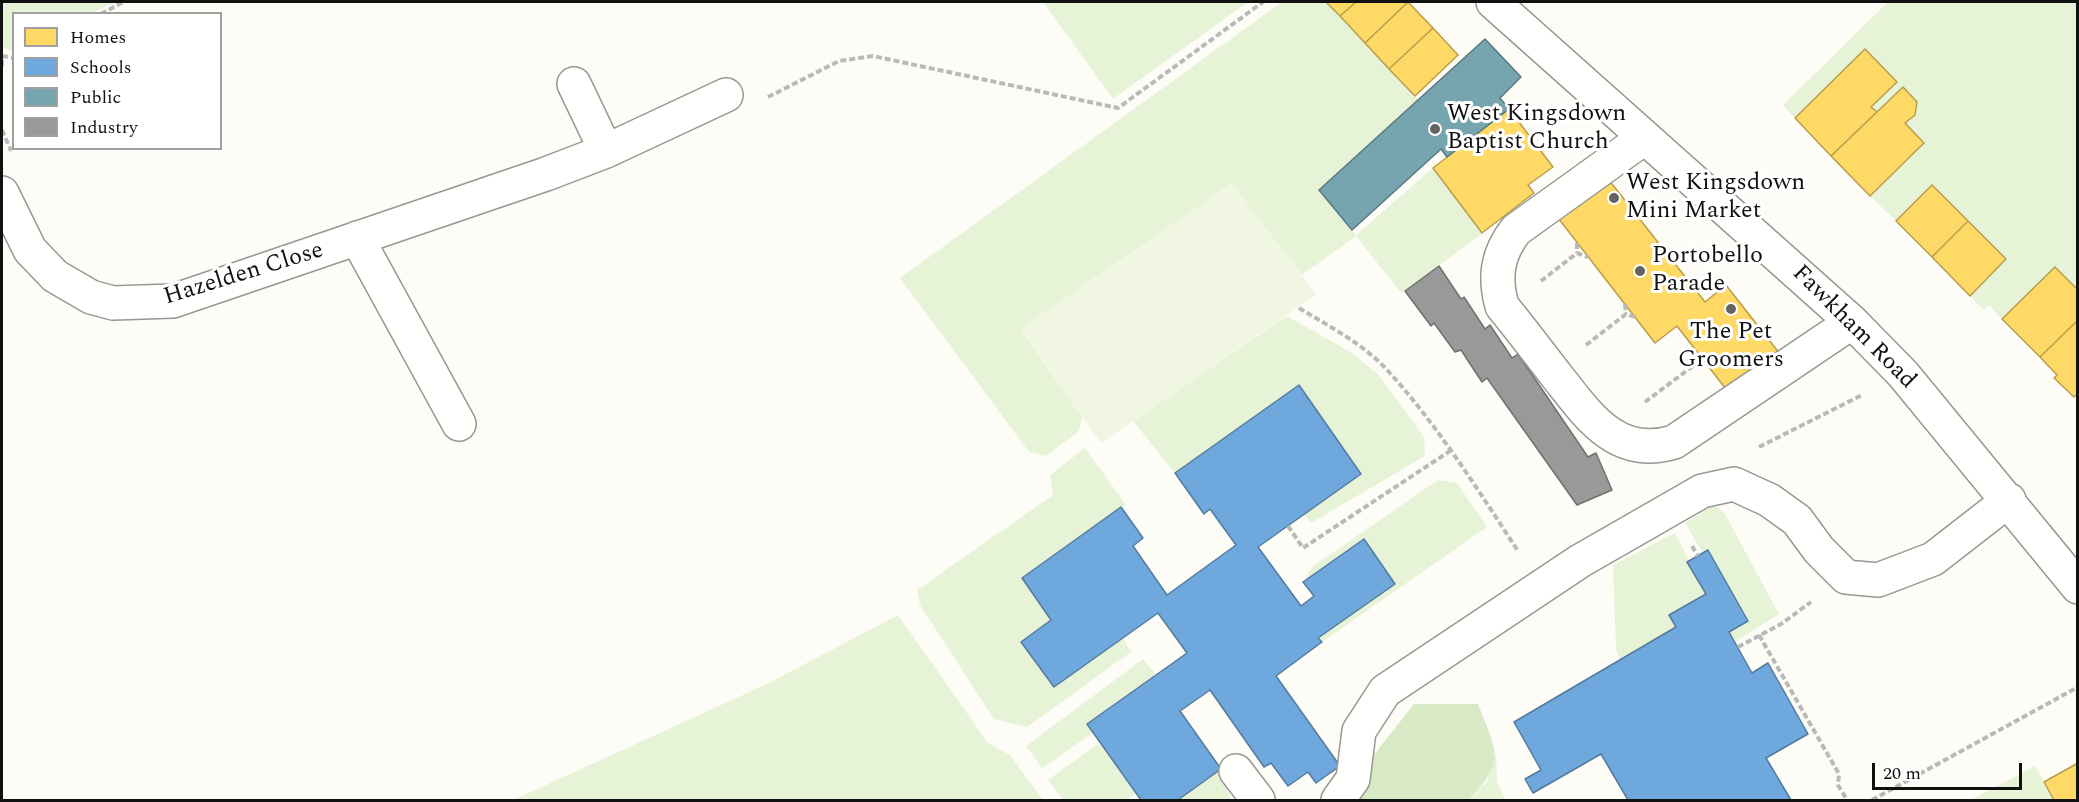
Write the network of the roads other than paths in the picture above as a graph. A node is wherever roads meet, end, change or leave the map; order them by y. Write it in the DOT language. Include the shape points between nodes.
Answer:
graph roads {
  1 [pos="1493,2"];
  2 [pos="574,84"];
  3 [pos="726,95"];
  4 [pos="1644,138"];
  5 [pos="606,151"];
  6 [pos="2,193"];
  7 [pos="357,238"];
  8 [pos="1852,322"];
  9 [pos="459,424"];
  10 [pos="2009,500"];
  11 [pos="2078,587"];
  12 [pos="1236,771"];
  13 [pos="1258,801"];
  14 [pos="1338,801"];
  1 -- 4 [label="street, Fawkham Road"];
  2 -- 5 [label="street"];
  3 -- 5 [label="street, Hazelden Close"];
  4 -- 8 [label="street, Fawkham Road"];
  4 -- 8 [label="street" via="1516,230 1503,247 1497,270 1502,306 1592,421 1616,438 1638,445 1658,447 1674,442"];
  5 -- 7 [label="street, Hazelden Close"];
  6 -- 7 [label="street, Hazelden Close" via="30,249 44,266 76,289 113,303 173,302"];
  7 -- 9 [label="street"];
  8 -- 10 [label="street, Fawkham Road" via="1903,374"];
  10 -- 11 [label="street, Fawkham Road"];
  10 -- 14 [label="street" via="1933,559 1878,580 1846,577 1797,520 1769,500 1734,484 1702,491 1542,586 1384,691 1359,731 1353,779"];
  12 -- 13 [label="street"];
}
